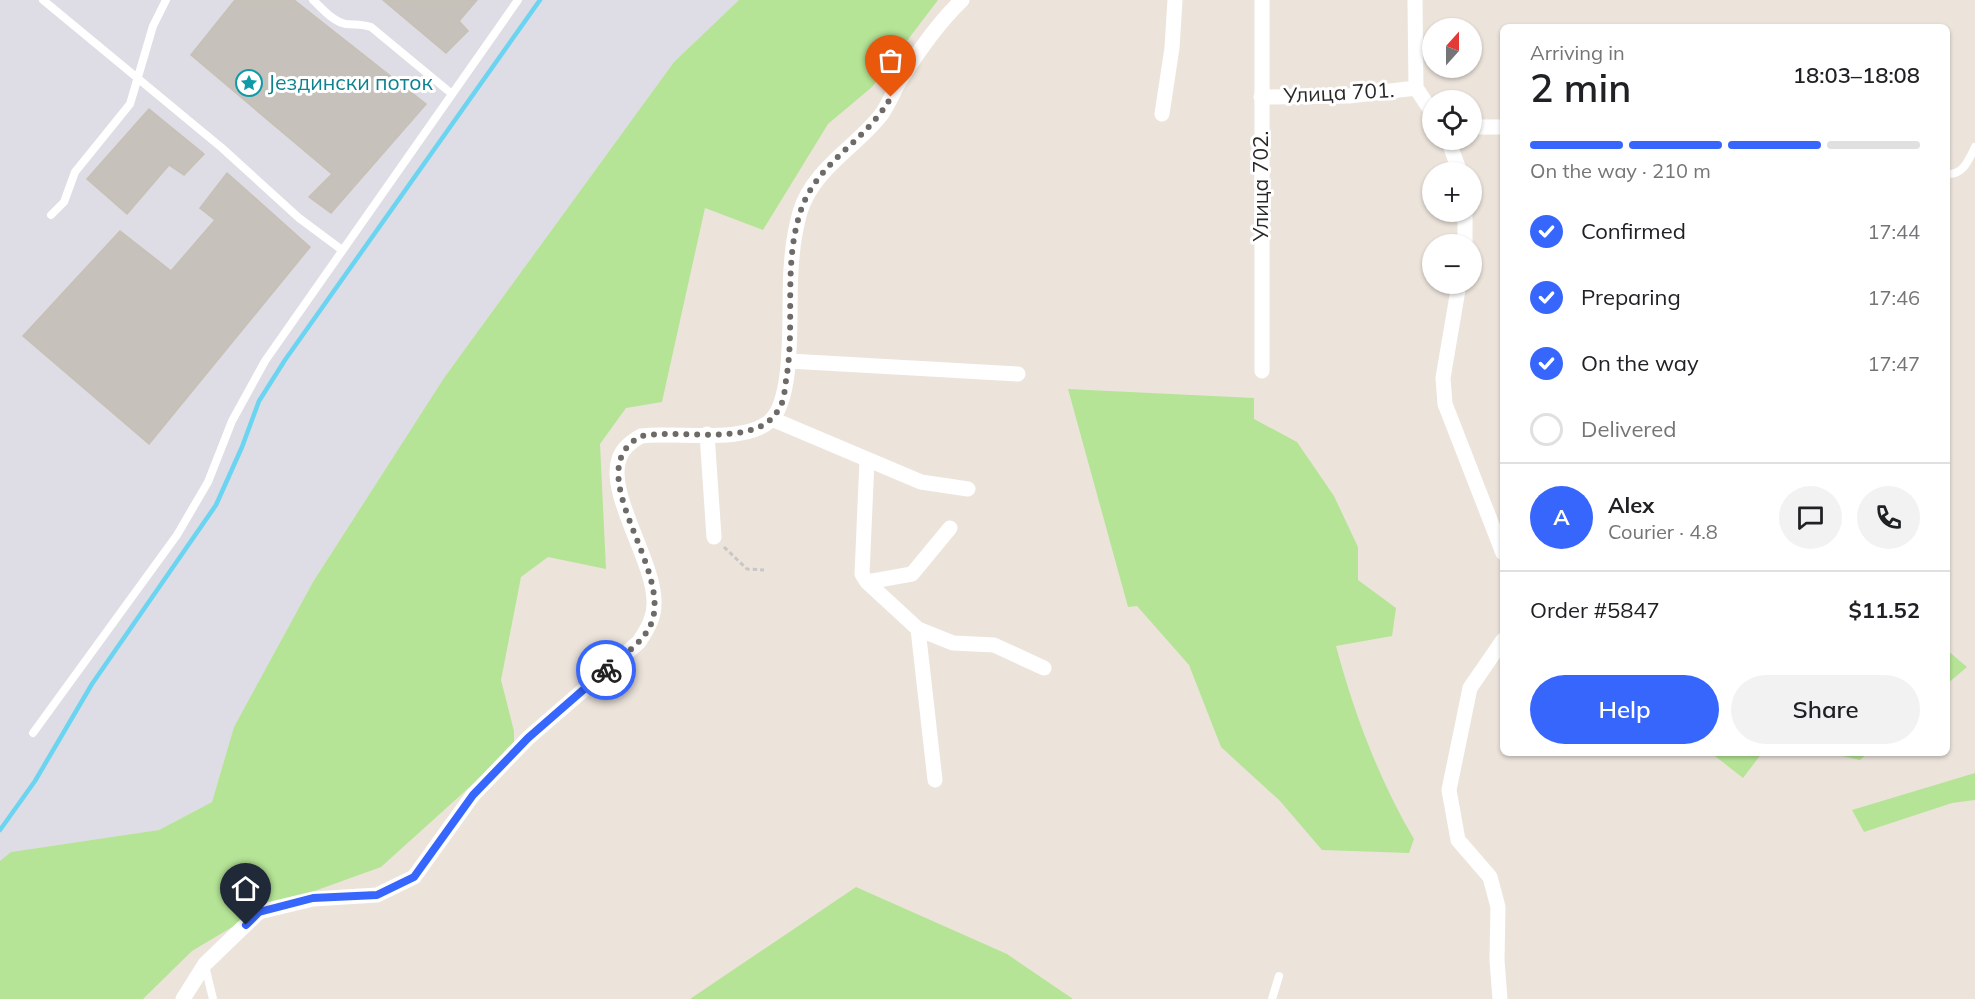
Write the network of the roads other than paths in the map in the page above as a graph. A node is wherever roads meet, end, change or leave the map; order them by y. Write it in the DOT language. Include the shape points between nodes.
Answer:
graph roads {
  1 [pos="43,0"];
  2 [pos="166,0"];
  3 [pos="313,0"];
  4 [pos="518,0"];
  5 [pos="962,0"];
  6 [pos="1175,0"];
  7 [pos="1262,0"];
  8 [pos="1415,0"];
  9 [pos="137,80"];
  10 [pos="1416,88"];
  11 [pos="452,94"];
  12 [pos="1261,97"];
  13 [pos="1422,97"];
  14 [pos="1162,114"];
  15 [pos="1482,127"];
  16 [pos="1500,127"];
  17 [pos="1975,147"];
  18 [pos="1950,173"];
  19 [pos="51,215"];
  20 [pos="342,250"];
  21 [pos="1457,294"];
  22 [pos="789,361"];
  23 [pos="1262,371"];
  24 [pos="1018,374"];
  25 [pos="772,419"];
  26 [pos="707,435"];
  27 [pos="867,461"];
  28 [pos="968,489"];
  29 [pos="950,528"];
  30 [pos="714,537"];
  31 [pos="1500,546"];
  32 [pos="867,582"];
  33 [pos="918,629"];
  34 [pos="1500,644"];
  35 [pos="1044,668"];
  36 [pos="33,733"];
  37 [pos="935,780"];
  38 [pos="205,964"];
  39 [pos="1279,976"];
  40 [pos="183,999"];
  41 [pos="213,999"];
  42 [pos="1272,999"];
  43 [pos="1500,999"];
  1 -- 9 [label="lane"];
  2 -- 9 [label="lane" via="153,26"];
  3 -- 11 [label="lane" via="334,19 371,27"];
  4 -- 11 [label="lane"];
  5 -- 22 [label="street" via="939,22 882,113 860,139 825,168 801,209 790,269"];
  6 -- 14 [label="street"];
  7 -- 12 [label="street, Улица 702."];
  8 -- 10 [label="street"];
  9 -- 19 [label="lane" via="130,104 75,172 64,202"];
  9 -- 20 [label="lane"];
  10 -- 12 [label="street, Улица 701." via="1350,96"];
  10 -- 13 [label="street"];
  11 -- 20 [label="lane"];
  12 -- 23 [label="street, Улица 702."];
  15 -- 16 [label="street"];
  17 -- 18 [label="lane" via="1966,165"];
  20 -- 36 [label="lane" via="265,361 232,422 208,482 177,536"];
  21 -- 31 [label="street" via="1443,378 1445,404"];
  22 -- 24 [label="street"];
  22 -- 25 [label="street" via="782,403"];
  25 -- 26 [label="street" via="749,431"];
  25 -- 27 [label="street"];
  26 -- 30 [label="street"];
  26 -- 38 [label="street" via="641,436 619,458 621,495 652,583 651,623 639,642 528,738 480,787 414,877 377,895 313,898 259,912"];
  27 -- 28 [label="street" via="921,482"];
  27 -- 32 [label="street" via="862,574"];
  29 -- 32 [label="street" via="912,574"];
  32 -- 33 [label="street"];
  33 -- 35 [label="street" via="953,643 994,645"];
  33 -- 37 [label="street"];
  34 -- 43 [label="street" via="1470,688 1449,790 1458,840 1490,877 1498,908"];
  38 -- 40 [label="street"];
  38 -- 41 [label="lane"];
  39 -- 42 [label="lane"];
}
